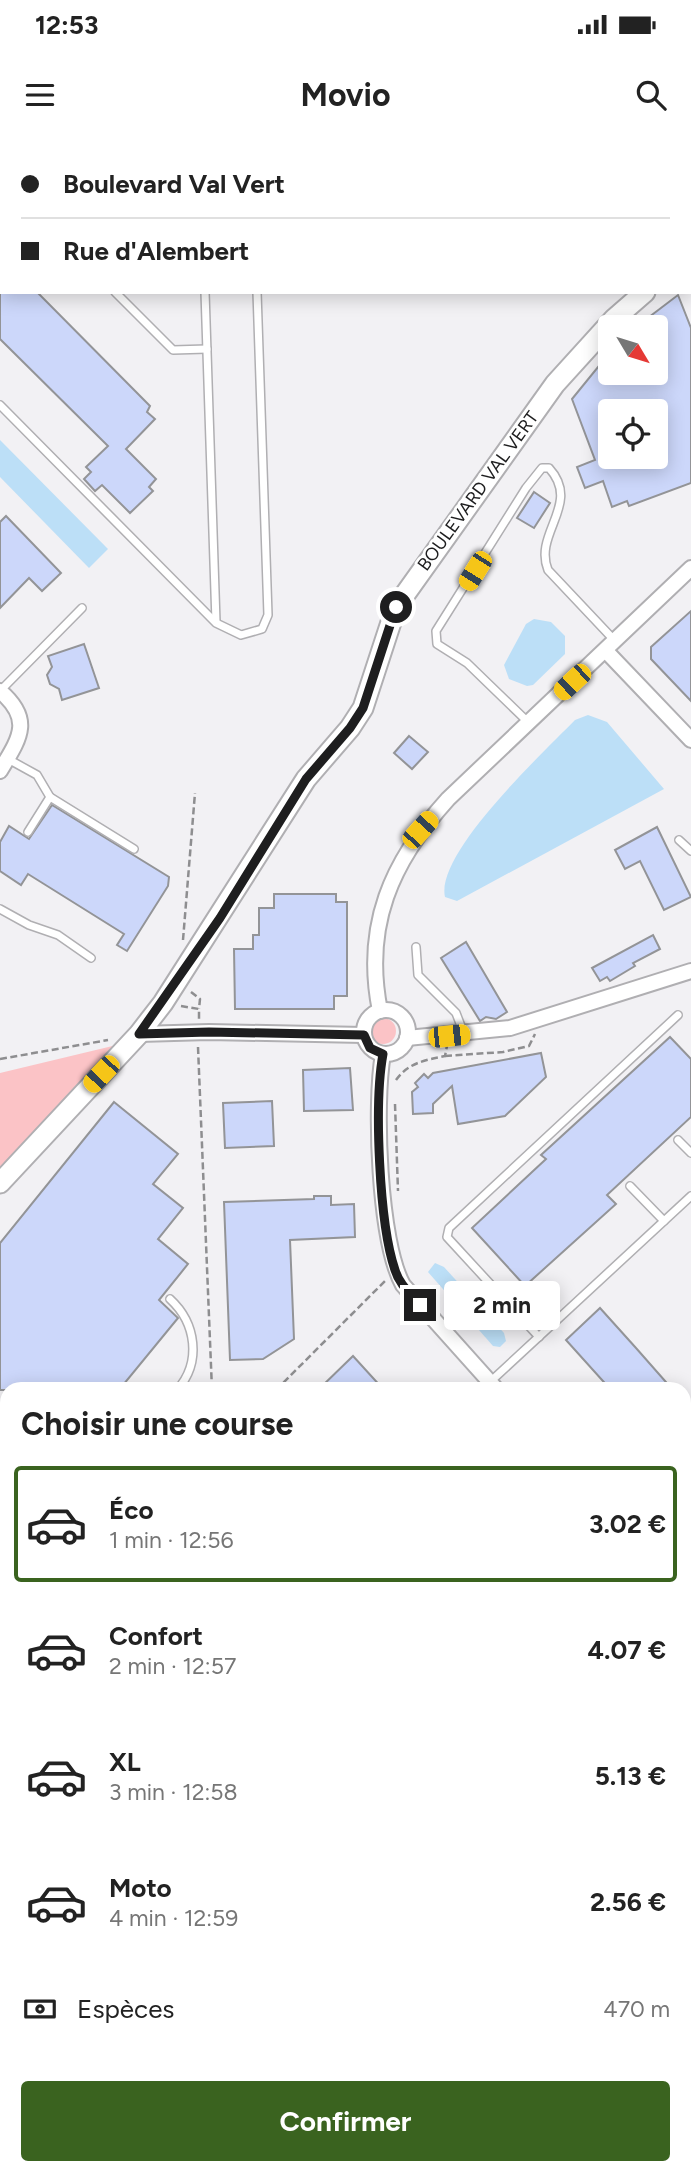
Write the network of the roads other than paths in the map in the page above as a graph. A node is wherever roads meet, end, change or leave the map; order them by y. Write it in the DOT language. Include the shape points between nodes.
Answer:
graph roads {
  1 [pos="117,294"];
  2 [pos="205,294"];
  3 [pos="257,294"];
  4 [pos="643,294"];
  5 [pos="207,349"];
  6 [pos="0,405"];
  7 [pos="691,568"];
  8 [pos="82,608"];
  9 [pos="216,623"];
  10 [pos="611,646"];
  11 [pos="0,691"];
  12 [pos="529,723"];
  13 [pos="691,740"];
  14 [pos="4,764"];
  15 [pos="50,797"];
  16 [pos="28,832"];
  17 [pos="679,840"];
  18 [pos="134,849"];
  19 [pos="691,851"];
  20 [pos="0,909"];
  21 [pos="416,947"];
  22 [pos="91,958"];
  23 [pos="691,971"];
  24 [pos="380,1011"];
  25 [pos="678,1015"];
  26 [pos="139,1034"];
  27 [pos="364,1035"];
  28 [pos="464,1035"];
  29 [pos="407,1038"];
  30 [pos="383,1054"];
  31 [pos="678,1140"];
  32 [pos="691,1153"];
  33 [pos="0,1183"];
  34 [pos="630,1185"];
  35 [pos="691,1196"];
  36 [pos="664,1221"];
  37 [pos="170,1299"];
  38 [pos="539,1337"];
  39 [pos="184,1382"];
  40 [pos="489,1382"];
  41 [pos="497,1382"];
  1 -- 5 [label="lane" via="173,350"];
  2 -- 5 [label="lane"];
  3 -- 9 [label="lane" via="268,615 262,629 241,635"];
  4 -- 26 [label="street, BOULEVARD VAL VERT" via="555,384 396,607 363,708 306,779"];
  5 -- 9 [label="lane"];
  6 -- 9 [label="lane"];
  7 -- 10 [label="street"];
  8 -- 11 [label="lane"];
  10 -- 12 [label="street"];
  10 -- 12 [label="lane" via="543,558 562,494 559,479 550,468 542,468 436,631 437,644 467,663"];
  10 -- 13 [label="street"];
  11 -- 14 [label="street" via="21,722 21,736"];
  12 -- 24 [label="street" via="448,799 420,830 399,865 380,914 373,973"];
  14 -- 15 [label="lane" via="37,775"];
  15 -- 16 [label="lane"];
  15 -- 18 [label="lane"];
  17 -- 19 [label="lane"];
  20 -- 22 [label="lane" via="58,934"];
  21 -- 28 [label="lane" via="418,975 456,1013"];
  23 -- 28 [label="street" via="541,1020"];
  24 -- 27 [label="street" via="366,1022"];
  24 -- 29 [label="street" via="401,1016 408,1028"];
  25 -- 38 [label="lane" via="449,1228 447,1237"];
  26 -- 27 [label="street"];
  26 -- 33 [label="street, BOULEVARD VAL VERT"];
  27 -- 30 [label="street" via="370,1048"];
  28 -- 29 [label="street"];
  29 -- 30 [label="street" via="397,1052"];
  30 -- 40 [label="street" via="378,1083 385,1225 395,1271"];
  31 -- 32 [label="lane"];
  34 -- 36 [label="lane"];
  35 -- 36 [label="lane"];
  36 -- 38 [label="lane"];
  37 -- 39 [label="lane" via="185,1313 192,1330 194,1348"];
  38 -- 41 [label="lane"];
}
